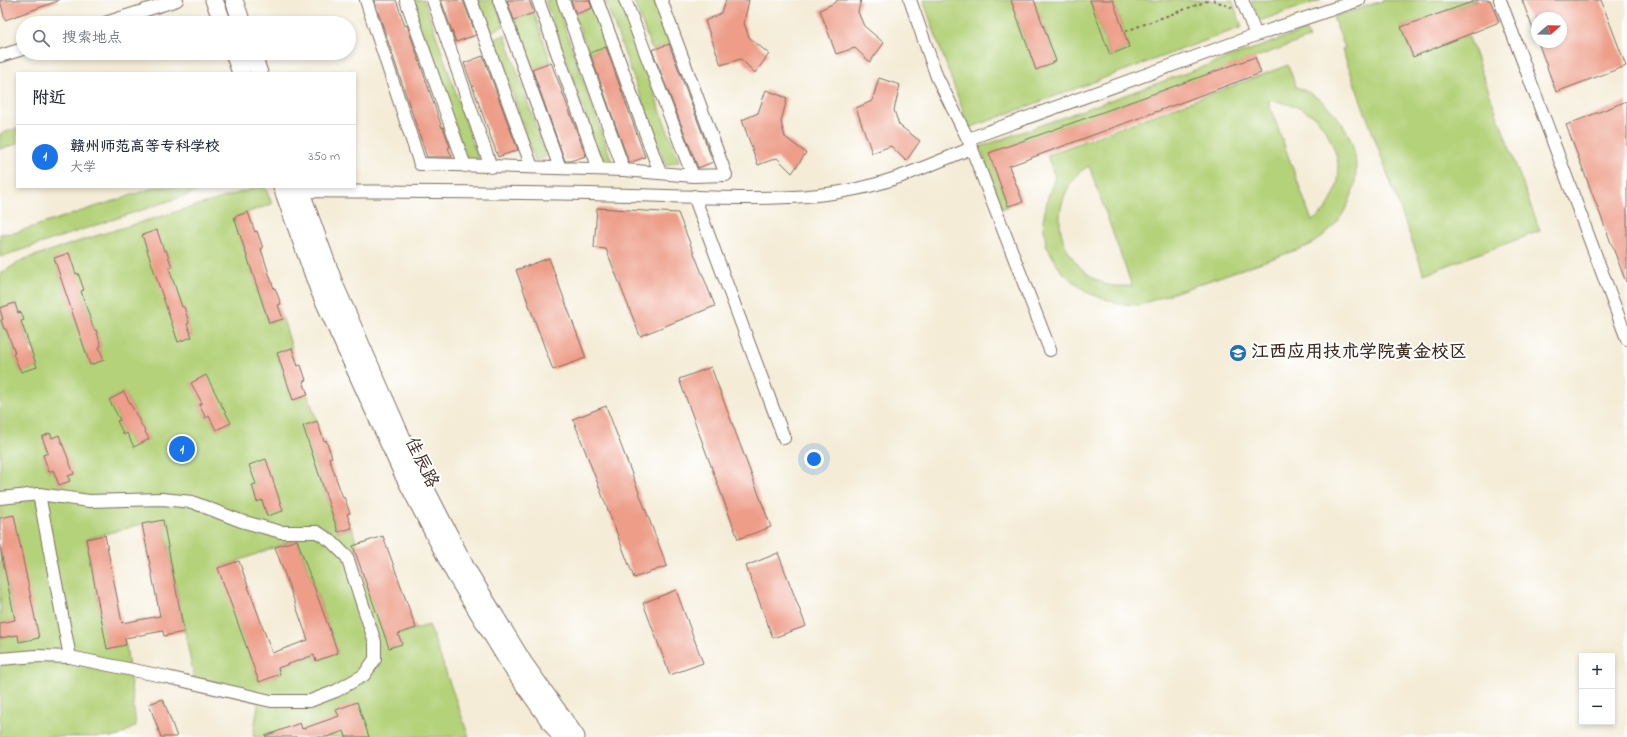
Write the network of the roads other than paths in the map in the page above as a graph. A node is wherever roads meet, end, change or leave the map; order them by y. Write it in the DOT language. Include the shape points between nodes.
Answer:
graph roads {
  1 [pos="177,0"];
  2 [pos="214,0"];
  3 [pos="234,0"];
  4 [pos="366,0"];
  5 [pos="406,0"];
  6 [pos="433,0"];
  7 [pos="471,0"];
  8 [pos="499,0"];
  9 [pos="538,0"];
  10 [pos="562,0"];
  11 [pos="597,0"];
  12 [pos="625,0"];
  13 [pos="661,0"];
  14 [pos="910,0"];
  15 [pos="1242,0"];
  16 [pos="1359,0"];
  17 [pos="1500,0"];
  18 [pos="127,16"];
  19 [pos="220,16"];
  20 [pos="240,16"];
  21 [pos="1256,35"];
  22 [pos="16,51"];
  23 [pos="0,56"];
  24 [pos="236,60"];
  25 [pos="254,60"];
  26 [pos="241,72"];
  27 [pos="259,72"];
  28 [pos="970,144"];
  29 [pos="465,166"];
  30 [pos="491,167"];
  31 [pos="532,167"];
  32 [pos="560,168"];
  33 [pos="599,170"];
  34 [pos="624,170"];
  35 [pos="660,173"];
  36 [pos="692,176"];
  37 [pos="282,188"];
  38 [pos="300,189"];
  39 [pos="694,196"];
  40 [pos="1627,339"];
  41 [pos="1050,350"];
  42 [pos="784,438"];
  43 [pos="39,494"];
  44 [pos="0,498"];
  45 [pos="70,657"];
  46 [pos="0,659"];
  47 [pos="560,737"];
  48 [pos="576,737"];
  1 -- 18 [label="street"];
  2 -- 19 [label="main road"];
  3 -- 20 [label="main road"];
  4 -- 29 [label="street" via="420,164"];
  5 -- 29 [label="street"];
  6 -- 30 [label="street"];
  7 -- 31 [label="street"];
  8 -- 32 [label="street"];
  9 -- 33 [label="street"];
  10 -- 34 [label="street"];
  11 -- 35 [label="street"];
  12 -- 36 [label="street"];
  13 -- 36 [label="street" via="726,174"];
  14 -- 28 [label="street" via="937,78"];
  15 -- 21 [label="street"];
  16 -- 21 [label="street"];
  17 -- 40 [label="street"];
  21 -- 28 [label="street"];
  22 -- 23 [label="street"];
  24 -- 26 [label="main road"];
  25 -- 27 [label="main road"];
  28 -- 39 [label="street" via="898,177 857,189 776,198"];
  28 -- 41 [label="street"];
  29 -- 30 [label="street"];
  30 -- 31 [label="street"];
  31 -- 32 [label="street"];
  32 -- 33 [label="street"];
  33 -- 34 [label="street"];
  34 -- 35 [label="street"];
  35 -- 36 [label="street"];
  37 -- 47 [label="main road, 佳辰路" via="319,290 403,474 455,574 511,666"];
  38 -- 39 [label="street"];
  38 -- 48 [label="main road, 佳辰路" via="335,286 415,468 470,574 523,662"];
  39 -- 42 [label="street"];
  43 -- 44 [label="street"];
  43 -- 45 [label="street"];
  43 -- 45 [label="street" via="89,501 162,499 192,502 241,521 281,532 316,532 331,541 347,557 375,642 376,660 364,675 336,691 310,701 271,700"];
  45 -- 46 [label="street"];
}
